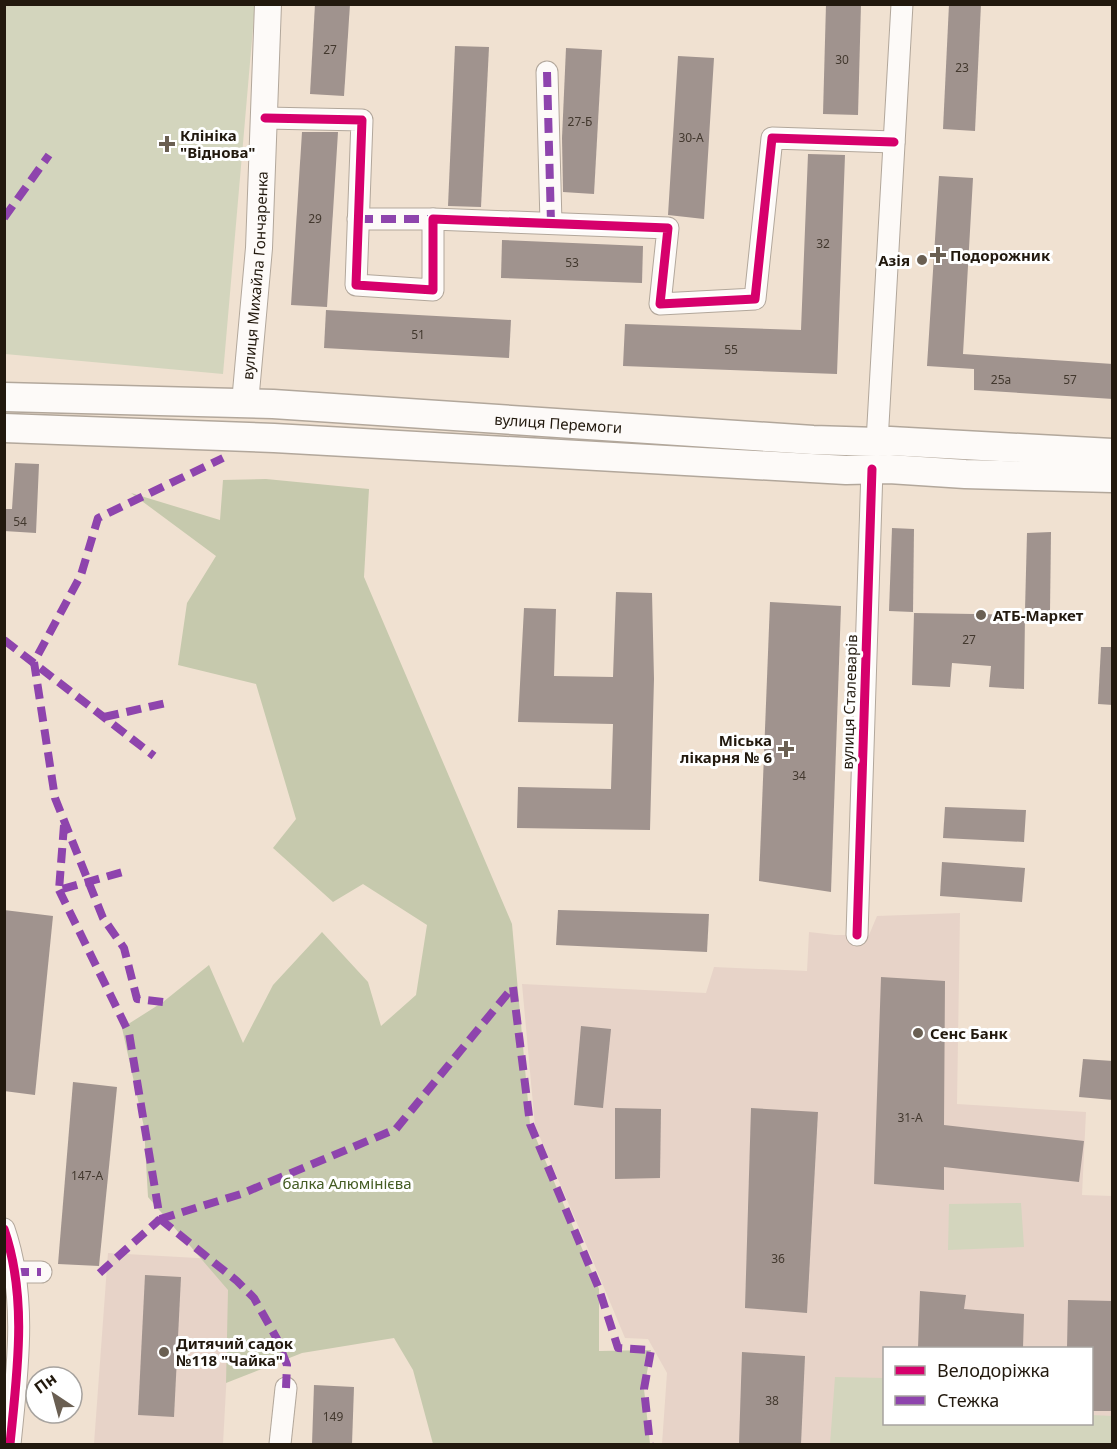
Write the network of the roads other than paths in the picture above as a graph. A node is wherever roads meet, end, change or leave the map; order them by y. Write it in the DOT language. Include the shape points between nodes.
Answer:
graph roads {
  1 [pos="268,4"];
  2 [pos="902,4"];
  3 [pos="547,72"];
  4 [pos="265,118"];
  5 [pos="894,142"];
  6 [pos="358,219"];
  7 [pos="433,219"];
  8 [pos="551,223"];
  9 [pos="4,397"];
  10 [pos="245,403"];
  11 [pos="4,428"];
  12 [pos="243,436"];
  13 [pos="1113,453"];
  14 [pos="874,456"];
  15 [pos="1113,478"];
  16 [pos="857,935"];
  17 [pos="4,1229"];
  18 [pos="15,1272"];
  19 [pos="41,1272"];
  20 [pos="286,1388"];
  21 [pos="10,1444"];
  22 [pos="280,1444"];
  1 -- 4 [label="street, вулиця Михайла Гончаренка"];
  2 -- 5 [label="street, вулиця Сталеварів"];
  3 -- 8 [label="street"];
  4 -- 6 [label="street" via="362,120"];
  4 -- 10 [label="street, вулиця Михайла Гончаренка" via="259,249"];
  5 -- 8 [label="street" via="772,138 755,299 660,304 668,228"];
  5 -- 14 [label="street, вулиця Сталеварів"];
  6 -- 7 [label="street"];
  6 -- 7 [label="street" via="356,285 434,291"];
  7 -- 8 [label="street"];
  9 -- 10 [label="main road, вулиця Перемоги"];
  10 -- 12 [label="main road"];
  10 -- 14 [label="main road, вулиця Перемоги" via="813,440"];
  11 -- 12 [label="main road, вулиця Перемоги"];
  12 -- 14 [label="main road, вулиця Перемоги" via="846,470"];
  13 -- 14 [label="main road, вулиця Перемоги" via="890,441"];
  14 -- 15 [label="main road, вулиця Перемоги" via="889,469"];
  14 -- 16 [label="street, вулиця Сталеварів"];
  17 -- 18 [label="street"];
  18 -- 19 [label="street"];
  18 -- 21 [label="street" via="20,1331"];
  20 -- 22 [label="street"];
}
